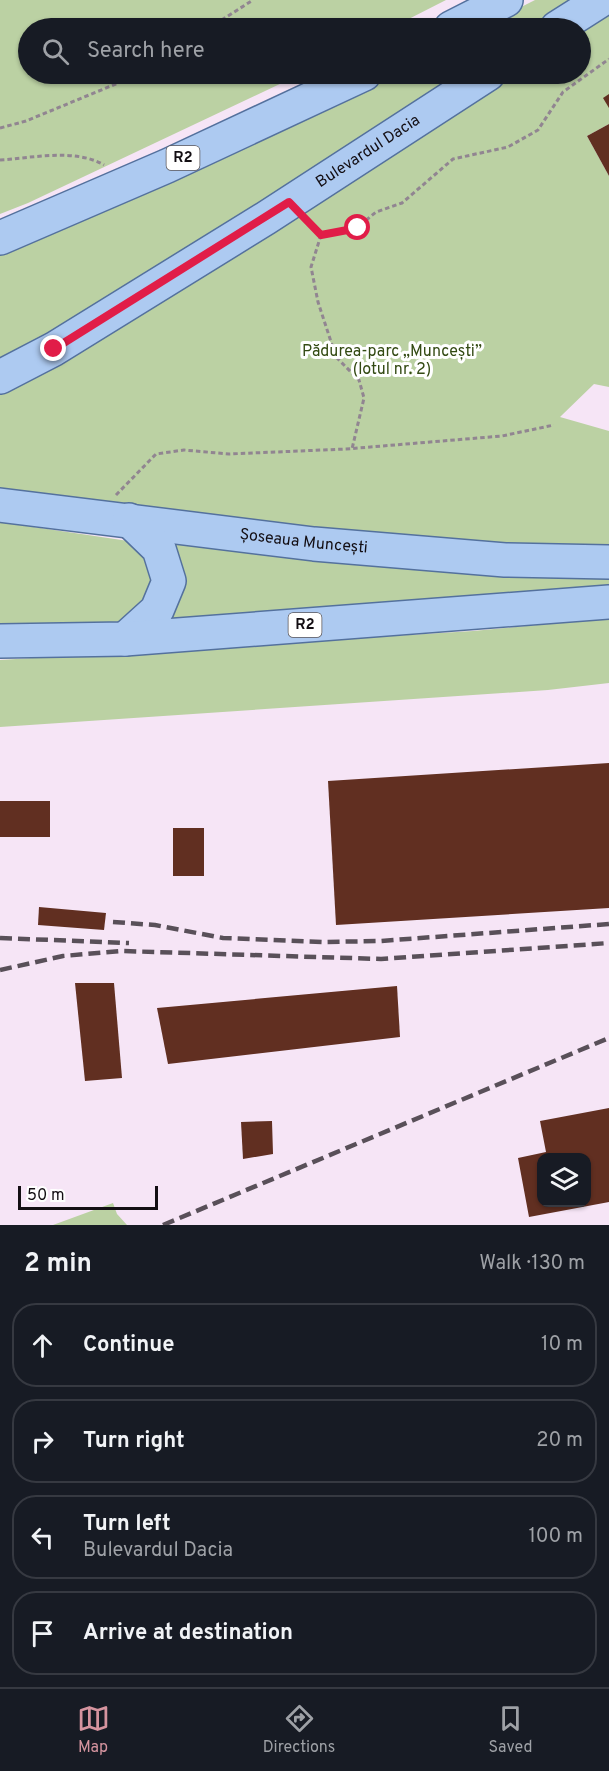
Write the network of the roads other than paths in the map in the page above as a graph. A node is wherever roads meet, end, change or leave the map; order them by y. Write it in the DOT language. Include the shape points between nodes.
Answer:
graph roads {
  1 [pos="506,0"];
  2 [pos="601,0"];
  3 [pos="471,18"];
  4 [pos="573,18"];
  5 [pos="342,84"];
  6 [pos="472,84"];
  7 [pos="0,238"];
  8 [pos="0,377"];
  9 [pos="0,505"];
  10 [pos="113,518"];
  11 [pos="609,562"];
  12 [pos="609,602"];
  13 [pos="124,639"];
  14 [pos="0,641"];
  1 -- 3 [label="main road"];
  2 -- 4 [label="main road"];
  5 -- 7 [label="main road, R2"];
  6 -- 8 [label="main road, Bulevardul Dacia" via="54,349"];
  9 -- 10 [label="main road, Șoseaua Muncești"];
  10 -- 11 [label="main road, Șoseaua Muncești" via="314,544 505,560"];
  10 -- 13 [label="main road" via="159,549 170,581 158,610"];
  12 -- 13 [label="main road, R2"];
  13 -- 14 [label="main road, R2"];
}
